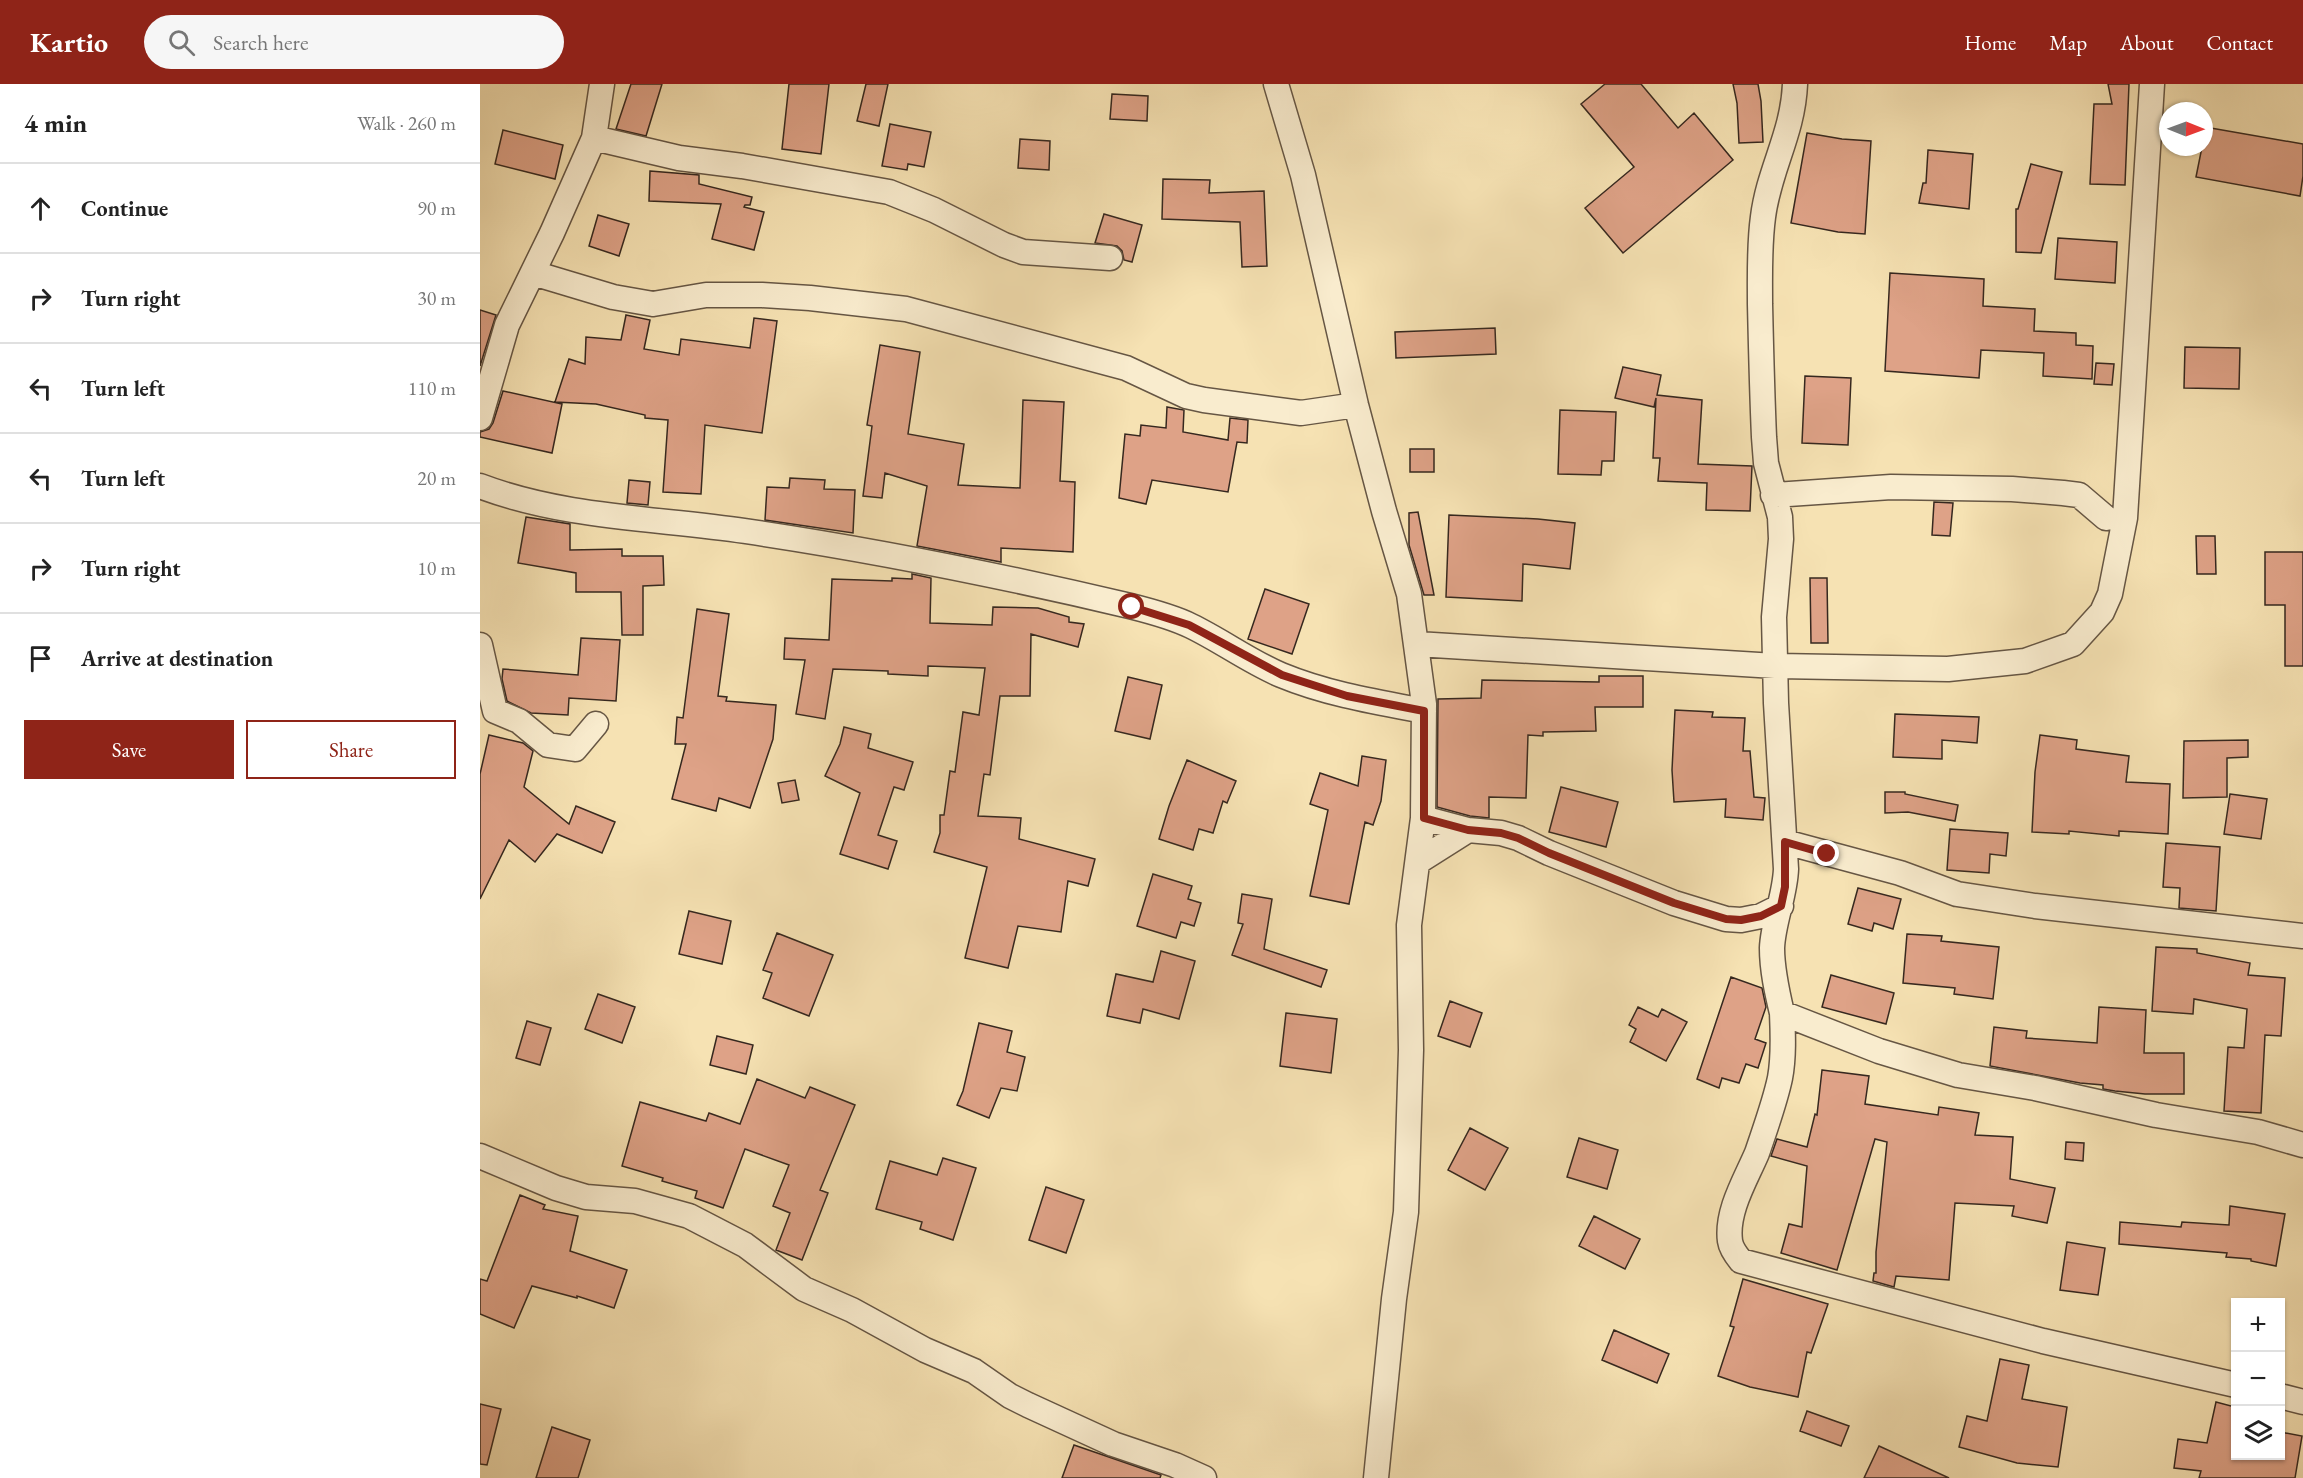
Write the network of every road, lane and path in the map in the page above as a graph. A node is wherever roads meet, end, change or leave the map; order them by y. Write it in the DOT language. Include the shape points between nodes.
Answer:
graph roads {
  1 [pos="602,84"];
  2 [pos="1276,84"];
  3 [pos="1795,84"];
  4 [pos="2152,84"];
  5 [pos="594,138"];
  6 [pos="1110,258"];
  7 [pos="533,273"];
  8 [pos="1356,405"];
  9 [pos="480,418"];
  10 [pos="480,486"];
  11 [pos="1773,495"];
  12 [pos="2106,518"];
  13 [pos="1417,644"];
  14 [pos="480,645"];
  15 [pos="1775,666"];
  16 [pos="1424,711"];
  17 [pos="596,724"];
  18 [pos="1424,818"];
  19 [pos="1468,830"];
  20 [pos="1785,842"];
  21 [pos="1419,861"];
  22 [pos="1781,906"];
  23 [pos="1741,920"];
  24 [pos="2303,936"];
  25 [pos="1772,947"];
  26 [pos="1782,1013"];
  27 [pos="2303,1145"];
  28 [pos="480,1156"];
  29 [pos="2231,1384"];
  30 [pos="2285,1397"];
  31 [pos="2303,1402"];
  32 [pos="1204,1478"];
  33 [pos="1376,1478"];
  1 -- 5 [label="street"];
  2 -- 8 [label="street" via="1303,175"];
  3 -- 11 [label="street" via="1794,109 1769,184 1761,239 1764,437"];
  4 -- 15 [label="street" via="2125,518 2110,594 2102,612 2073,644 2025,661 1948,669"];
  5 -- 6 [label="street" via="679,158 889,192 1023,252"];
  5 -- 7 [label="street"];
  7 -- 8 [label="street" via="613,297 654,304 706,295 762,295 906,309 1126,368 1170,390 1204,400 1301,413"];
  7 -- 9 [label="street" via="507,325"];
  8 -- 13 [label="street" via="1409,594"];
  10 -- 16 [label="street" via="512,498 556,506 743,530 895,556 1132,607 1189,625 1282,675 1347,696"];
  11 -- 12 [label="street" via="1891,487 2012,489 2079,495"];
  11 -- 15 [label="street" via="1781,539 1774,617"];
  13 -- 15 [label="street"];
  13 -- 16 [label="street"];
  14 -- 17 [label="street" via="495,711 519,721 548,745 565,748 575,749"];
  15 -- 20 [label="street"];
  16 -- 18 [label="street"];
  18 -- 19 [label="street"];
  18 -- 21 [label="street"];
  19 -- 21 [label="street"];
  19 -- 23 [label="street" via="1518,838 1674,903"];
  20 -- 22 [label="street"];
  20 -- 24 [label="street" via="1900,873 1957,894"];
  21 -- 33 [label="street" via="1409,925 1411,1050 1406,1212"];
  22 -- 23 [label="street"];
  22 -- 25 [label="street"];
  23 -- 25 [label="street"];
  25 -- 26 [label="street"];
  26 -- 27 [label="street" via="1879,1052 1958,1075 2258,1132"];
  26 -- 29 [label="street" via="1780,1077 1734,1208 1730,1241 1741,1261 2043,1341"];
  28 -- 32 [label="street" via="586,1197 635,1201 689,1216 745,1245 804,1289 974,1371 1010,1396 1113,1444"];
  30 -- 31 [label="street"];
}
